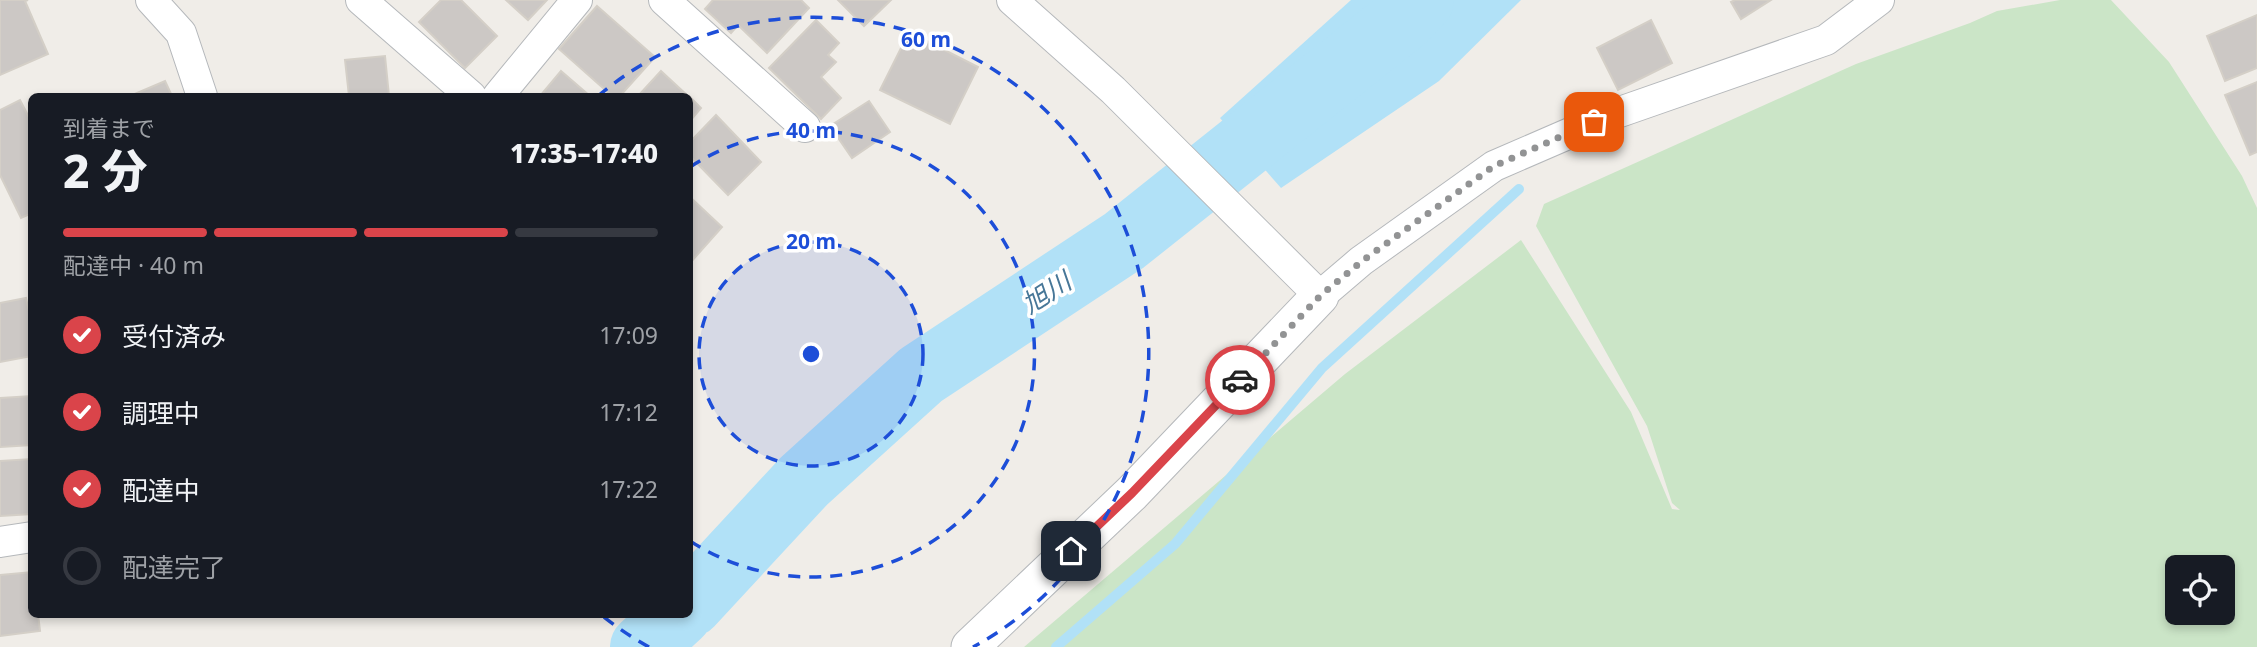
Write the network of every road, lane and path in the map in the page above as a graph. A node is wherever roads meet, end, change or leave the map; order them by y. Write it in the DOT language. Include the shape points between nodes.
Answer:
graph roads {
  1 [pos="151,0"];
  2 [pos="361,0"];
  3 [pos="577,0"];
  4 [pos="664,0"];
  5 [pos="1012,0"];
  6 [pos="1879,0"];
  7 [pos="201,93"];
  8 [pos="468,93"];
  9 [pos="500,93"];
  10 [pos="805,127"];
  11 [pos="1320,296"];
  12 [pos="28,538"];
  13 [pos="0,542"];
  14 [pos="970,647"];
  1 -- 7 [label="street" via="181,33"];
  2 -- 8 [label="street"];
  3 -- 9 [label="street"];
  4 -- 10 [label="street"];
  5 -- 11 [label="street" via="1112,90"];
  6 -- 11 [label="street" via="1826,40 1614,114 1494,166"];
  11 -- 14 [label="street" via="1132,493"];
  12 -- 13 [label="street"];
}
